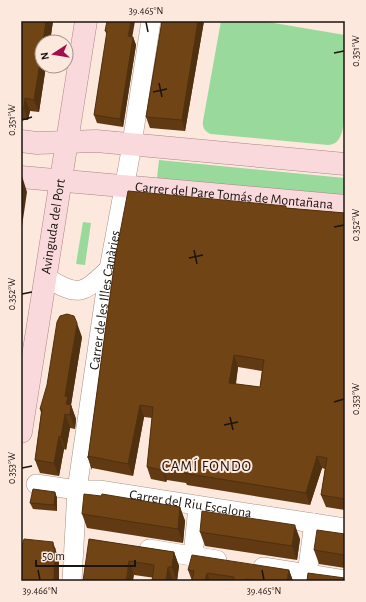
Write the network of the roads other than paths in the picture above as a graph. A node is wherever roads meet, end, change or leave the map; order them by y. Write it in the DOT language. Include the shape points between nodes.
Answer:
graph roads {
  1 [pos="86,21"];
  2 [pos="151,21"];
  3 [pos="21,141"];
  4 [pos="67,141"];
  5 [pos="131,144"];
  6 [pos="345,164"];
  7 [pos="21,177"];
  8 [pos="61,180"];
  9 [pos="124,186"];
  10 [pos="345,206"];
  11 [pos="109,269"];
  12 [pos="45,277"];
  13 [pos="21,432"];
  14 [pos="36,484"];
  15 [pos="76,490"];
  16 [pos="198,506"];
  17 [pos="314,524"];
  18 [pos="345,528"];
  19 [pos="134,547"];
  20 [pos="193,556"];
  21 [pos="307,574"];
  22 [pos="345,580"];
  23 [pos="72,581"];
  1 -- 4 [label="main road, Avinguda del Port"];
  2 -- 5 [label="street, Carrer de les Illes Canàries"];
  3 -- 4 [label="main road"];
  4 -- 5 [label="main road"];
  4 -- 8 [label="main road, Avinguda del Port"];
  5 -- 6 [label="main road"];
  5 -- 9 [label="street, Carrer de les Illes Canàries"];
  7 -- 8 [label="main road, Carrer del Pare Tomás de Montañana"];
  8 -- 9 [label="main road, Carrer del Pare Tomás de Montañana"];
  8 -- 12 [label="main road, Avinguda del Port"];
  9 -- 10 [label="main road, Carrer del Pare Tomás de Montañana"];
  9 -- 11 [label="street, Carrer de les Illes Canàries"];
  11 -- 12 [label="street" via="92,286 77,291 68,290"];
  11 -- 15 [label="street, Carrer de les Illes Canàries"];
  12 -- 13 [label="main road, Avinguda del Port"];
  14 -- 15 [label="street, Carrer del Riu Escalona"];
  15 -- 16 [label="street, Carrer del Riu Escalona" via="99,490"];
  15 -- 23 [label="street, Carrer de les Illes Canàries" via="81,538"];
  16 -- 17 [label="street, Carrer del Riu Escalona"];
  16 -- 20 [label="street"];
  17 -- 18 [label="street, Carrer del Riu Escalona"];
  17 -- 21 [label="street"];
  19 -- 20 [label="street"];
  20 -- 21 [label="street"];
  21 -- 22 [label="street"];
}
